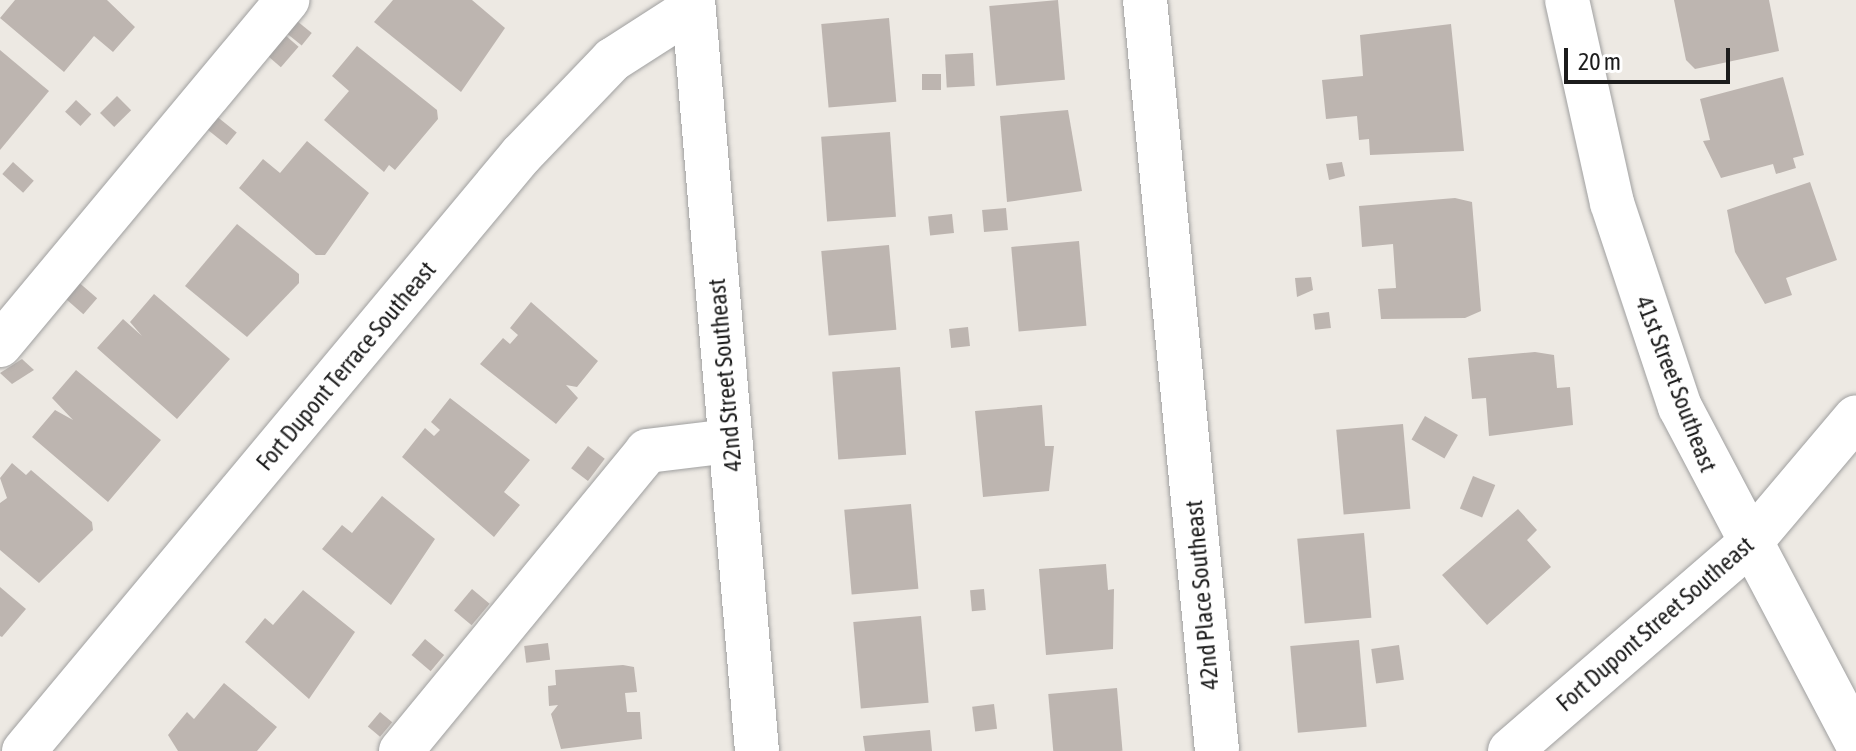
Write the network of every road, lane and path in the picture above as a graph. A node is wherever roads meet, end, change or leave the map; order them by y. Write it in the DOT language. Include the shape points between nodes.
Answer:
graph roads {
  1 [pos="287,0"];
  2 [pos="1145,0"];
  3 [pos="1567,0"];
  4 [pos="693,4"];
  5 [pos="0,345"];
  6 [pos="1856,417"];
  7 [pos="730,441"];
  8 [pos="1748,545"];
  9 [pos="1856,741"];
  10 [pos="35,748"];
  11 [pos="401,751"];
  12 [pos="757,751"];
  13 [pos="1217,751"];
  14 [pos="1510,751"];
  1 -- 5 [label="street"];
  2 -- 13 [label="street, 42nd Place Southeast"];
  3 -- 8 [label="street, 41st Street Southeast" via="1595,136 1652,331 1700,456"];
  4 -- 7 [label="street, 42nd Street Southeast"];
  4 -- 10 [label="street, Fort Dupont Terrace Southeast" via="612,60 521,155"];
  6 -- 8 [label="street, Fort Dupont Street Southeast"];
  7 -- 11 [label="street" via="647,451"];
  7 -- 12 [label="street, 42nd Street Southeast"];
  8 -- 9 [label="street, 41st Street Southeast"];
  8 -- 14 [label="street, Fort Dupont Street Southeast"];
}
